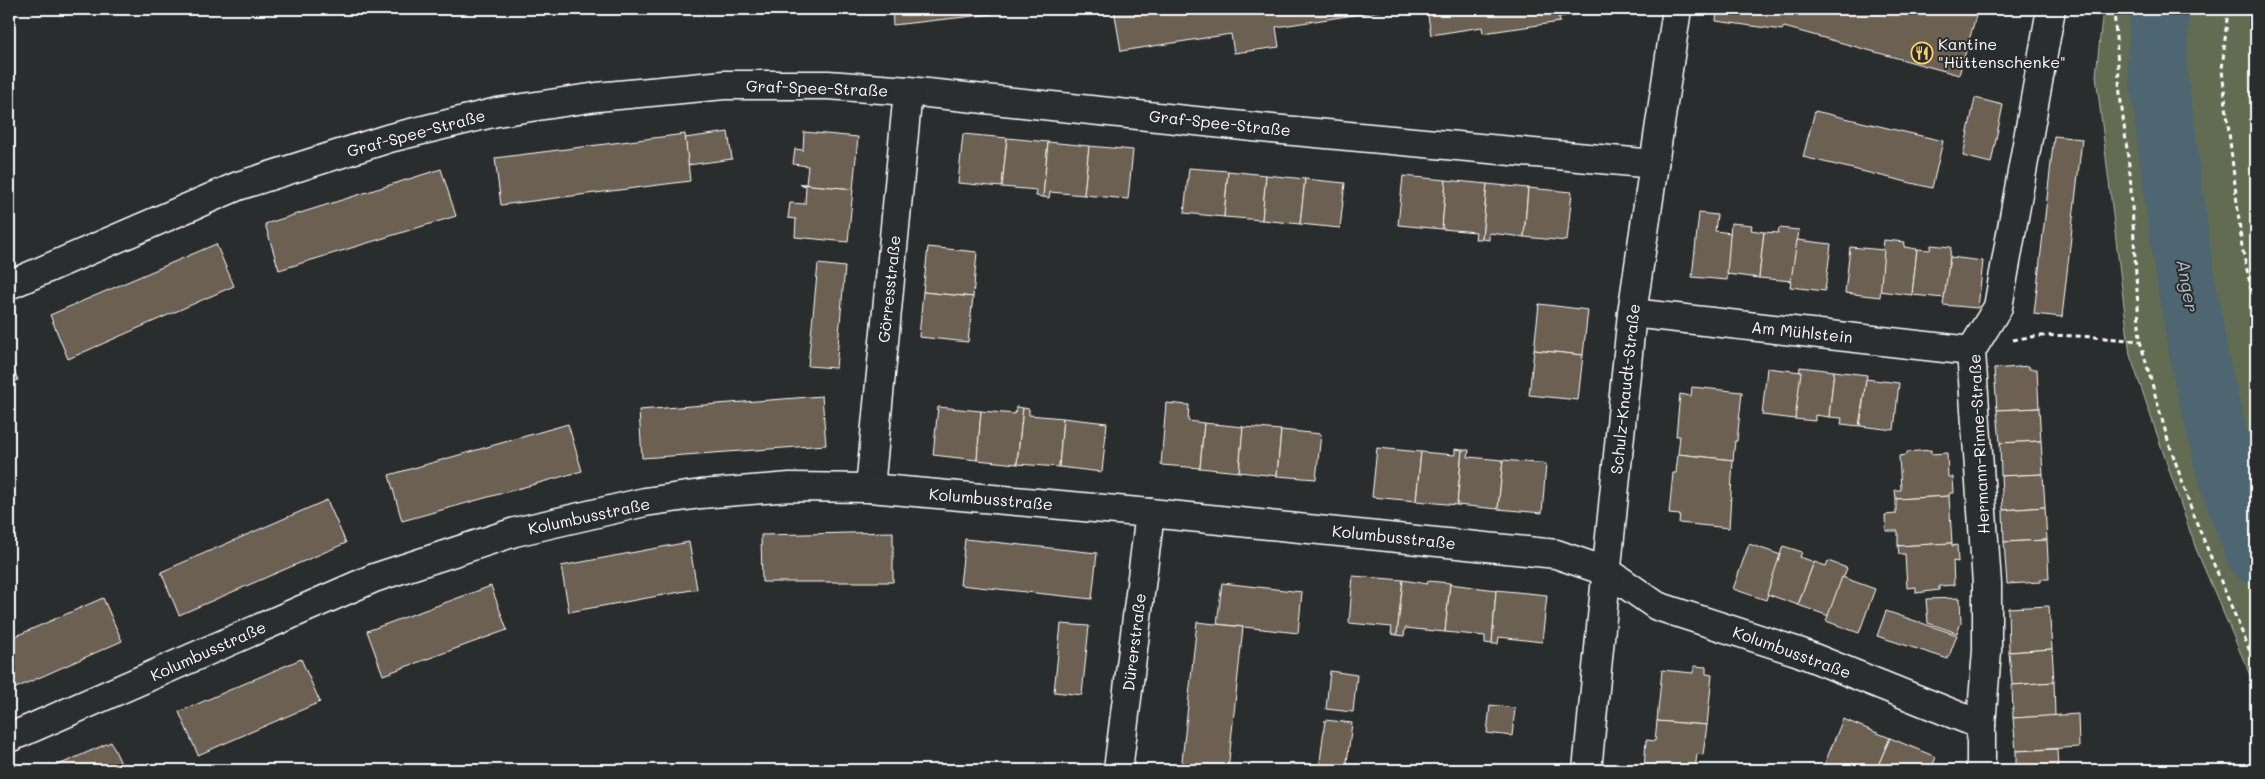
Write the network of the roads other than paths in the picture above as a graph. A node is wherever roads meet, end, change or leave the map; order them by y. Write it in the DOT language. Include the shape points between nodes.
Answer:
graph roads {
  1 [pos="1677,9"];
  2 [pos="2051,9"];
  3 [pos="908,91"];
  4 [pos="1654,164"];
  5 [pos="9,285"];
  6 [pos="1632,313"];
  7 [pos="1971,351"];
  8 [pos="870,488"];
  9 [pos="1150,513"];
  10 [pos="1608,572"];
  11 [pos="1982,725"];
  12 [pos="9,738"];
  13 [pos="1118,770"];
  14 [pos="1587,770"];
  15 [pos="1981,770"];
  1 -- 4 [label="street, Schulz-Knaudt-Straße"];
  2 -- 7 [label="street, Hermann-Rinne-Straße" via="1998,308"];
  3 -- 4 [label="street, Graf-Spee-Straße"];
  3 -- 5 [label="street, Graf-Spee-Straße" via="828,85 724,85 596,98 479,116 390,138 238,186"];
  3 -- 8 [label="street, Görresstraße"];
  4 -- 6 [label="street, Schulz-Knaudt-Straße"];
  6 -- 7 [label="street, Am Mühlstein"];
  6 -- 10 [label="street, Schulz-Knaudt-Straße"];
  7 -- 11 [label="street, Hermann-Rinne-Straße" via="1987,584"];
  8 -- 9 [label="street, Kolumbusstraße"];
  8 -- 12 [label="street, Kolumbusstraße" via="790,487 700,494 645,502 515,532 374,578"];
  9 -- 10 [label="street, Kolumbusstraße" via="1556,554"];
  9 -- 13 [label="street, Dürerstraße"];
  10 -- 11 [label="street, Kolumbusstraße" via="1657,606 1799,652"];
  10 -- 14 [label="street, Schulz-Knaudt-Straße"];
  11 -- 15 [label="street, Hermann-Rinne-Straße"];
}
